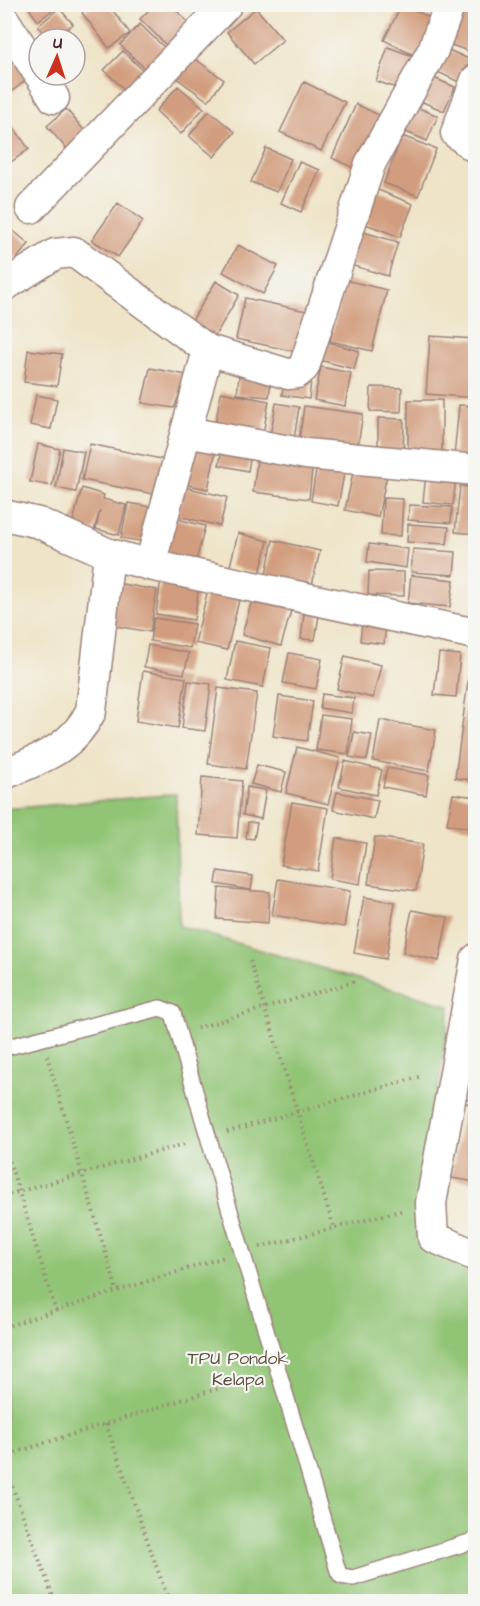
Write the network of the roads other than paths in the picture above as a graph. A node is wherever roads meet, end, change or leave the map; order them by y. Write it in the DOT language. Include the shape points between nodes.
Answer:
graph roads {
  1 [pos="227,4"];
  2 [pos="450,4"];
  3 [pos="4,20"];
  4 [pos="27,56"];
  5 [pos="476,80"];
  6 [pos="476,148"];
  7 [pos="31,208"];
  8 [pos="4,286"];
  9 [pos="208,350"];
  10 [pos="186,432"];
  11 [pos="476,470"];
  12 [pos="4,515"];
  13 [pos="109,554"];
  14 [pos="150,566"];
  15 [pos="476,634"];
  16 [pos="4,774"];
  17 [pos="476,959"];
  18 [pos="4,1048"];
  19 [pos="476,1256"];
  20 [pos="476,1540"];
  1 -- 7 [label="street"];
  2 -- 9 [label="street" via="433,50 370,164 304,367 297,374 288,374"];
  3 -- 4 [label="street"];
  5 -- 6 [label="street" via="456,133"];
  8 -- 9 [label="street" via="55,254 74,252"];
  9 -- 10 [label="street"];
  10 -- 11 [label="street" via="306,454"];
  10 -- 14 [label="street"];
  12 -- 13 [label="street" via="39,523"];
  13 -- 14 [label="street"];
  13 -- 16 [label="street" via="91,711 81,731 64,746"];
  14 -- 15 [label="street"];
  17 -- 19 [label="street" via="431,1203 433,1237"];
  18 -- 20 [label="lane" via="160,1008 173,1013 240,1252 341,1576 352,1578"];
}
